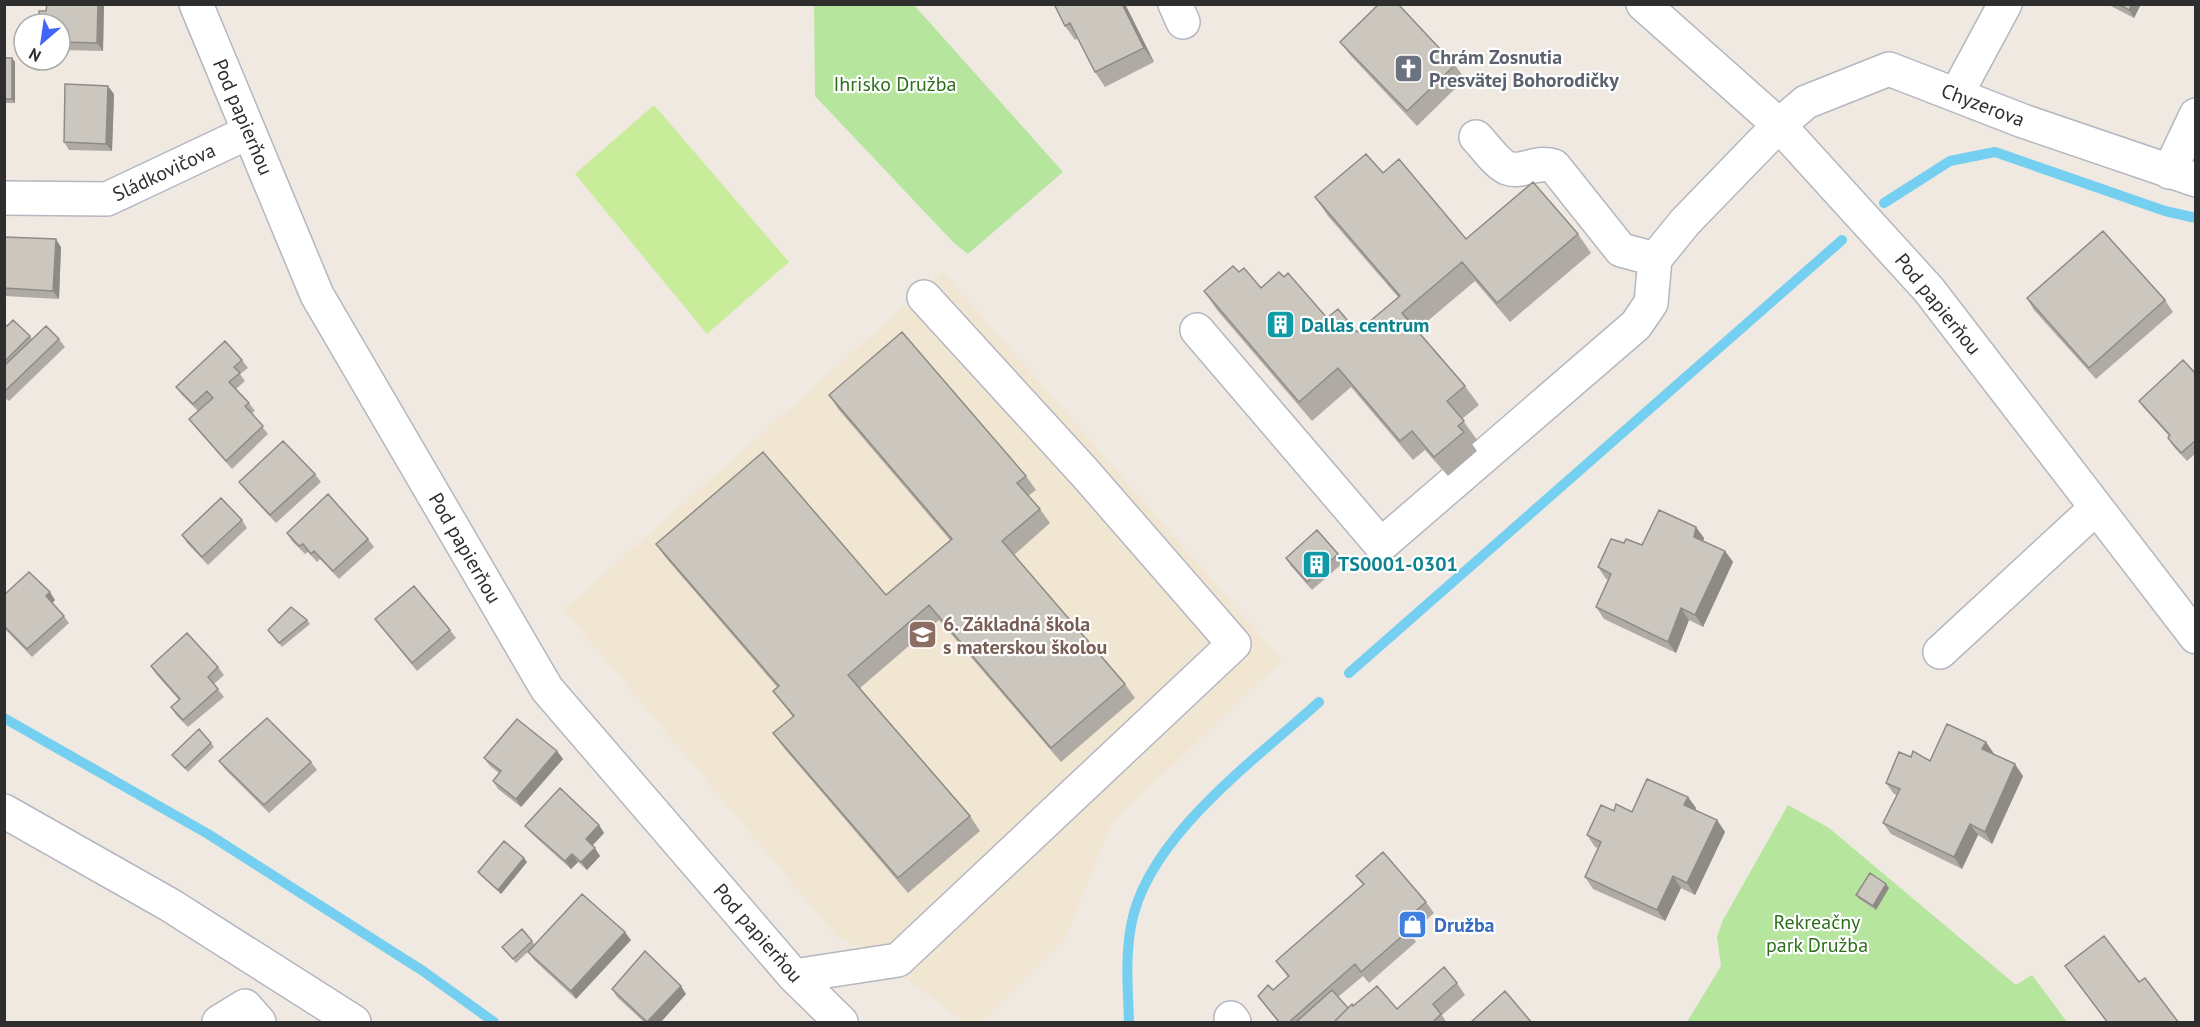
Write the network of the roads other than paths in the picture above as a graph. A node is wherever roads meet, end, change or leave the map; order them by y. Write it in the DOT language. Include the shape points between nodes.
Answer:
graph roads {
  1 [pos="196,4"];
  2 [pos="1643,4"];
  3 [pos="2005,4"];
  4 [pos="1956,95"];
  5 [pos="2196,115"];
  6 [pos="1779,125"];
  7 [pos="249,132"];
  8 [pos="1476,137"];
  9 [pos="2182,176"];
  10 [pos="4,198"];
  11 [pos="1656,259"];
  12 [pos="924,297"];
  13 [pos="1197,330"];
  14 [pos="2097,508"];
  15 [pos="2196,637"];
  16 [pos="1940,652"];
  17 [pos="4,810"];
  18 [pos="794,976"];
  19 [pos="219,1023"];
  20 [pos="259,1023"];
  21 [pos="354,1023"];
  22 [pos="841,1023"];
  1 -- 7 [label="street, Pod papierňou"];
  2 -- 6 [label="street, Pod papierňou"];
  3 -- 4 [label="street"];
  4 -- 6 [label="street, Chyzerova" via="1889,69 1806,102"];
  4 -- 9 [label="street, Chyzerova"];
  5 -- 9 [label="street"];
  6 -- 11 [label="street, Chyzerova" via="1684,222"];
  6 -- 14 [label="street, Pod papierňou" via="1929,290"];
  7 -- 10 [label="street, Sládkovičova" via="107,199"];
  7 -- 18 [label="street, Pod papierňou" via="317,296 547,689"];
  8 -- 11 [label="street" via="1505,167 1515,170 1542,162 1554,166 1621,250"];
  11 -- 13 [label="street" via="1651,303 1636,324 1381,544"];
  12 -- 18 [label="street" via="1234,644 898,960"];
  14 -- 15 [label="street, Pod papierňou"];
  14 -- 16 [label="street"];
  17 -- 21 [label="street" via="170,905"];
  18 -- 22 [label="street, Pod papierňou"];
  19 -- 20 [label="street" via="245,1006"];
}
